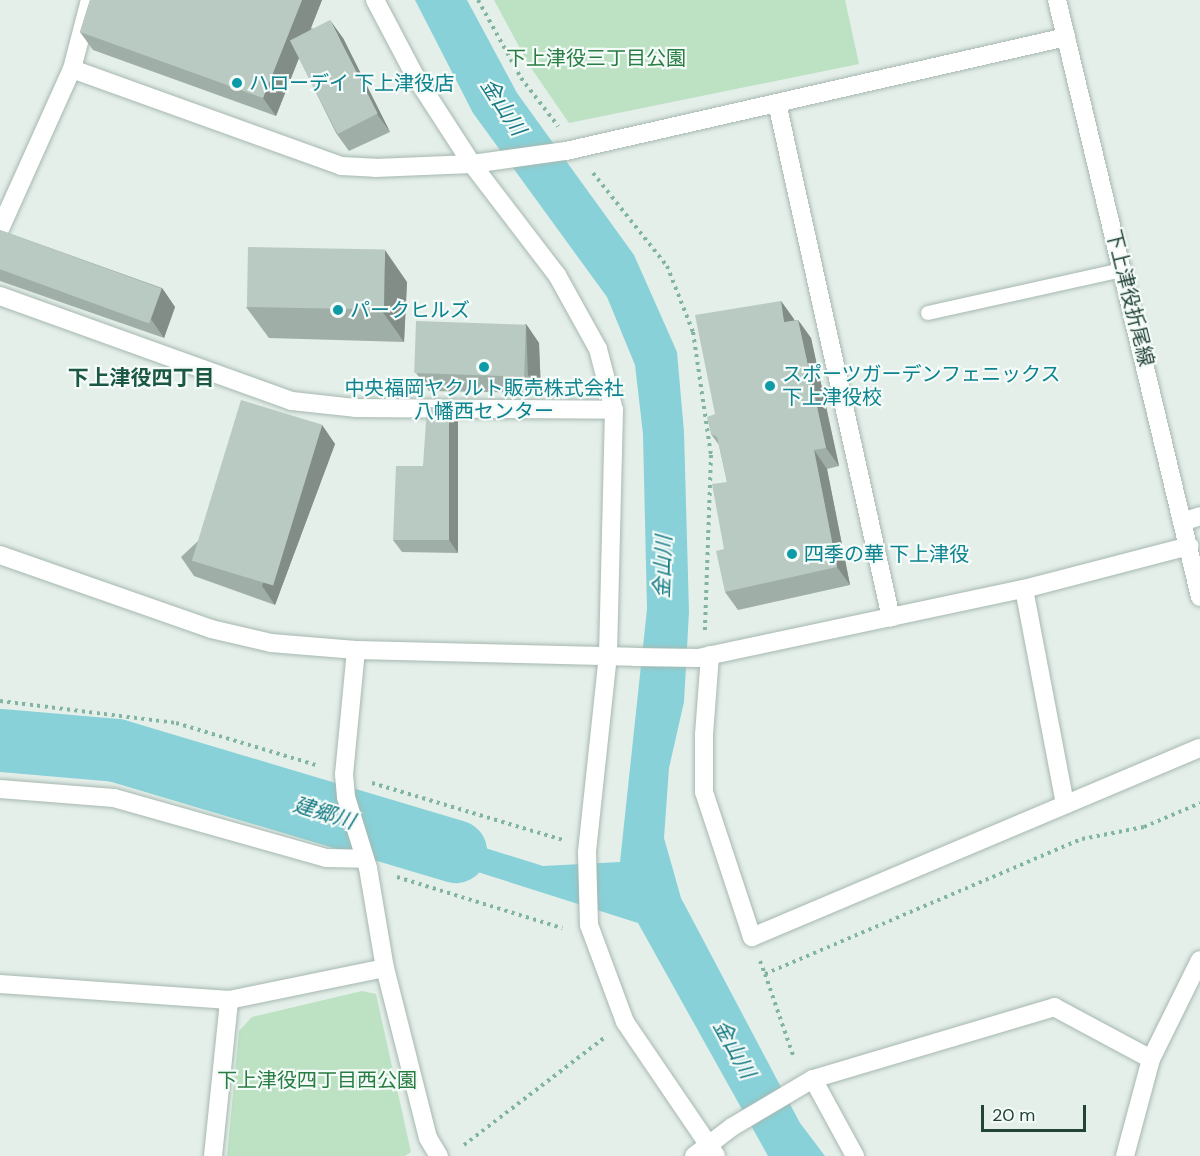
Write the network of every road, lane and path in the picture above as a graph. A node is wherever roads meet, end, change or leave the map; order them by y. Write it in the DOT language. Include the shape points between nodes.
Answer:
graph roads {
  1 [pos="90,0"];
  2 [pos="375,0"];
  3 [pos="478,0"];
  4 [pos="1058,0"];
  5 [pos="1066,38"];
  6 [pos="72,69"];
  7 [pos="777,103"];
  8 [pos="571,150"];
  9 [pos="472,164"];
  10 [pos="0,229"];
  11 [pos="1122,270"];
  12 [pos="0,296"];
  13 [pos="928,313"];
  14 [pos="614,410"];
  15 [pos="1191,519"];
  16 [pos="1189,546"];
  17 [pos="0,555"];
  18 [pos="1024,589"];
  19 [pos="1200,597"];
  20 [pos="891,618"];
  21 [pos="356,650"];
  22 [pos="608,655"];
  23 [pos="704,657"];
  24 [pos="0,701"];
  25 [pos="1200,748"];
  26 [pos="344,774"];
  27 [pos="0,789"];
  28 [pos="1065,804"];
  29 [pos="1200,804"];
  30 [pos="588,848"];
  31 [pos="364,857"];
  32 [pos="591,931"];
  33 [pos="752,937"];
  34 [pos="1200,960"];
  35 [pos="385,968"];
  36 [pos="765,974"];
  37 [pos="0,984"];
  38 [pos="229,1000"];
  39 [pos="625,1022"];
  40 [pos="1150,1059"];
  41 [pos="801,1085"];
  42 [pos="458,1150"];
  43 [pos="713,1150"];
  44 [pos="213,1156"];
  45 [pos="439,1156"];
  46 [pos="694,1156"];
  47 [pos="855,1156"];
  48 [pos="1125,1156"];
  1 -- 6 [label="street"];
  2 -- 9 [label="street" via="415,76"];
  3 -- 8 [label="path" via="521,78"];
  4 -- 5 [label="street, 下上津役折尾線"];
  5 -- 7 [label="street"];
  5 -- 11 [label="street, 下上津役折尾線"];
  6 -- 9 [label="street" via="341,166"];
  6 -- 10 [label="street"];
  7 -- 8 [label="street"];
  7 -- 20 [label="street"];
  8 -- 9 [label="street"];
  8 -- 23 [label="path" via="667,266 693,332 711,455 711,543"];
  9 -- 14 [label="street" via="557,275 598,349"];
  11 -- 13 [label="lane"];
  11 -- 15 [label="street, 下上津役折尾線"];
  12 -- 14 [label="street" via="292,401 355,408"];
  14 -- 22 [label="street"];
  15 -- 16 [label="street, 下上津役折尾線"];
  16 -- 18 [label="street"];
  16 -- 19 [label="street, 下上津役折尾線"];
  17 -- 21 [label="street" via="211,629 270,643"];
  18 -- 20 [label="street"];
  18 -- 28 [label="street"];
  20 -- 23 [label="street"];
  21 -- 22 [label="street"];
  21 -- 26 [label="street"];
  22 -- 23 [label="street"];
  22 -- 30 [label="street"];
  23 -- 33 [label="street" via="705,792"];
  24 -- 26 [label="path" via="176,723"];
  25 -- 28 [label="street"];
  26 -- 30 [label="path"];
  26 -- 31 [label="street" via="346,797"];
  27 -- 31 [label="street" via="114,798 326,858"];
  28 -- 33 [label="street"];
  29 -- 36 [label="path" via="1144,827 1082,839"];
  30 -- 32 [label="street"];
  31 -- 32 [label="path"];
  31 -- 35 [label="street"];
  32 -- 39 [label="street"];
  33 -- 36 [label="path"];
  34 -- 40 [label="street"];
  35 -- 38 [label="street"];
  35 -- 45 [label="street" via="428,1138"];
  36 -- 41 [label="path"];
  37 -- 38 [label="street"];
  38 -- 44 [label="street"];
  39 -- 42 [label="path"];
  39 -- 43 [label="street"];
  40 -- 41 [label="street" via="1054,1007"];
  40 -- 48 [label="street"];
  41 -- 43 [label="street" via="732,1127"];
  41 -- 47 [label="street"];
  43 -- 46 [label="street"];
}
